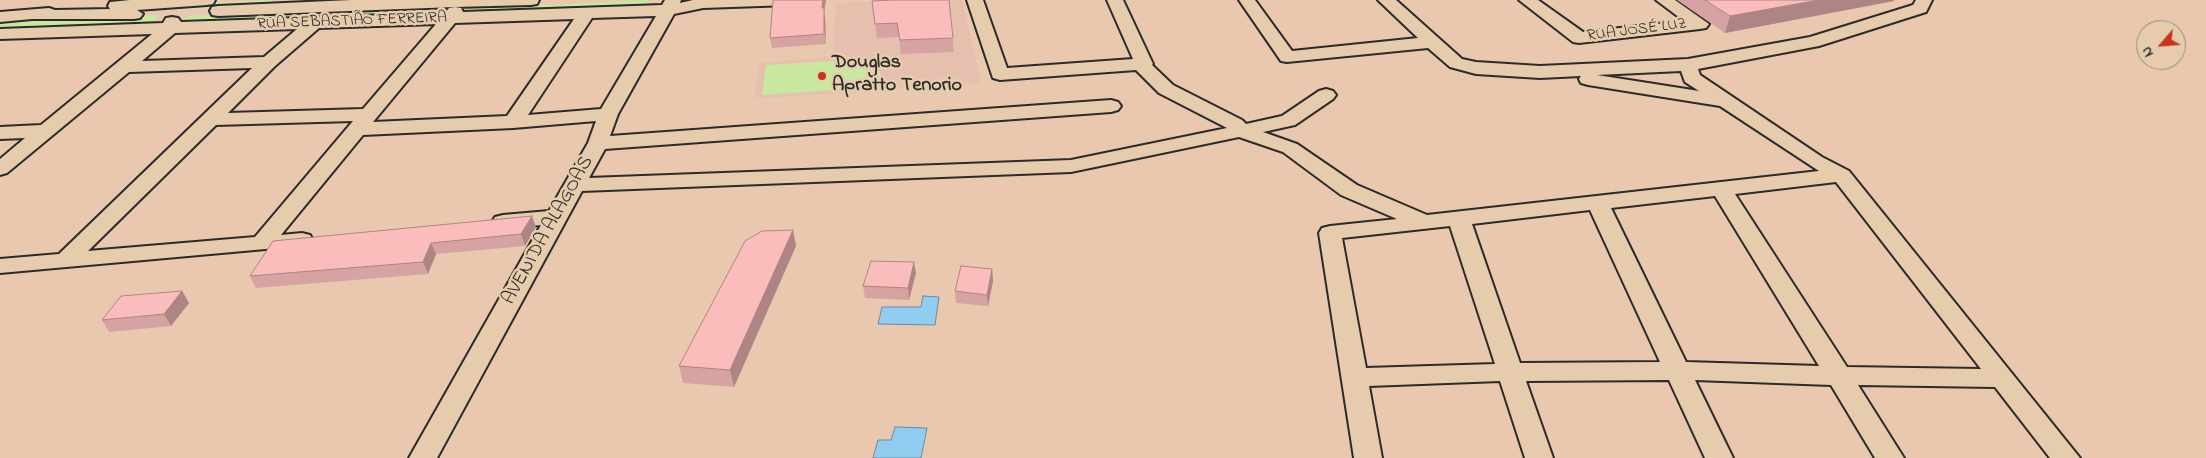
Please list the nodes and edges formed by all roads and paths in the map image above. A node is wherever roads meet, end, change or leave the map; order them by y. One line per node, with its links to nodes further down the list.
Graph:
1 (207, 0): 15 (street, RUA SEBASTIÃO FERREIRA)
2 (531, 0): 11 (street, RUA SEBASTIÃO FERREIRA)
3 (790, 0): 12 (street, RUA SEBASTIÃO FERREIRA)
4 (975, 0): 25 (street)
5 (1115, 0): 25 (street)
6 (1247, 0): 22 (street)
7 (1386, 0): 22 (street)
8 (1527, 0): 9 (street, RUA JOSÉ LUZ)
9 (1664, 0)
10 (1924, 0): 26 (street)
11 (462, 2): 13 (street, RUA SEBASTIÃO FERREIRA); 17 (street)
12 (682, 3): 14 (street, RUA SEBASTIÃO FERREIRA); 32 (street, AVENIDA ALAGOAS)
13 (279, 4): 18 (street, RUA SEBASTIÃO FERREIRA)
14 (586, 14): 17 (street, RUA SEBASTIÃO FERREIRA); 35 (street)
15 (35, 15): 16 (street, RUA SEBASTIÃO FERREIRA); 18 (street, RUA SEBASTIÃO FERREIRA)
16 (0, 17)
17 (449, 19): 19 (street, RUA SEBASTIÃO FERREIRA); 34 (street)
18 (172, 20): 19 (street, RUA SEBASTIÃO FERREIRA); 20 (street, RUA SEBASTIÃO FERREIRA); 27 (street)
19 (313, 24): 24 (street)
20 (26, 33): 21 (street, RUA SEBASTIÃO FERREIRA); 23 (street)
21 (0, 34)
22 (1430, 42): 28 (street)
23 (0, 52)
24 (269, 62): 27 (street); 33 (street)
25 (1143, 65): 37 (street)
26 (1688, 65): 28 (street); 30 (street)
27 (124, 67): 36 (street)
28 (1540, 72): 30 (street)
29 (1326, 95): 37 (street)
30 (1725, 100): 41 (street)
31 (1111, 106): 39 (street)
32 (608, 114): 35 (street); 39 (street, AVENIDA ALAGOAS)
33 (210, 120): 34 (street); 51 (street)
34 (362, 122): 35 (street); 50 (street)
35 (513, 122)
36 (48, 131): 38 (street); 40 (street)
37 (1241, 131): 42 (street); 47 (street)
38 (0, 134)
39 (598, 143): 42 (street, AVENIDA ALAGOAS)
40 (0, 169)
41 (1842, 174): 43 (street); 57 (street)
42 (574, 185): 45 (street, AVENIDA ALAGOAS)
43 (1721, 188): 44 (street); 55 (street)
44 (1598, 202): 46 (street); 53 (street)
45 (557, 218): 48 (street); 58 (street, AVENIDA ALAGOAS)
46 (1459, 218): 47 (street); 54 (street)
47 (1425, 222): 56 (street)
48 (478, 224)
49 (321, 238): 50 (street)
50 (262, 243): 51 (street)
51 (66, 260): 52 (street)
52 (0, 266)
53 (1676, 371): 54 (street); 55 (street); 61 (street)
54 (1509, 372): 56 (street); 60 (street)
55 (1839, 376): 57 (street); 62 (street)
56 (1354, 377): 59 (street)
57 (2003, 378): 63 (street)
58 (423, 458)
59 (1368, 458)
60 (1539, 458)
61 (1719, 458)
62 (1890, 458)
63 (2066, 458)

